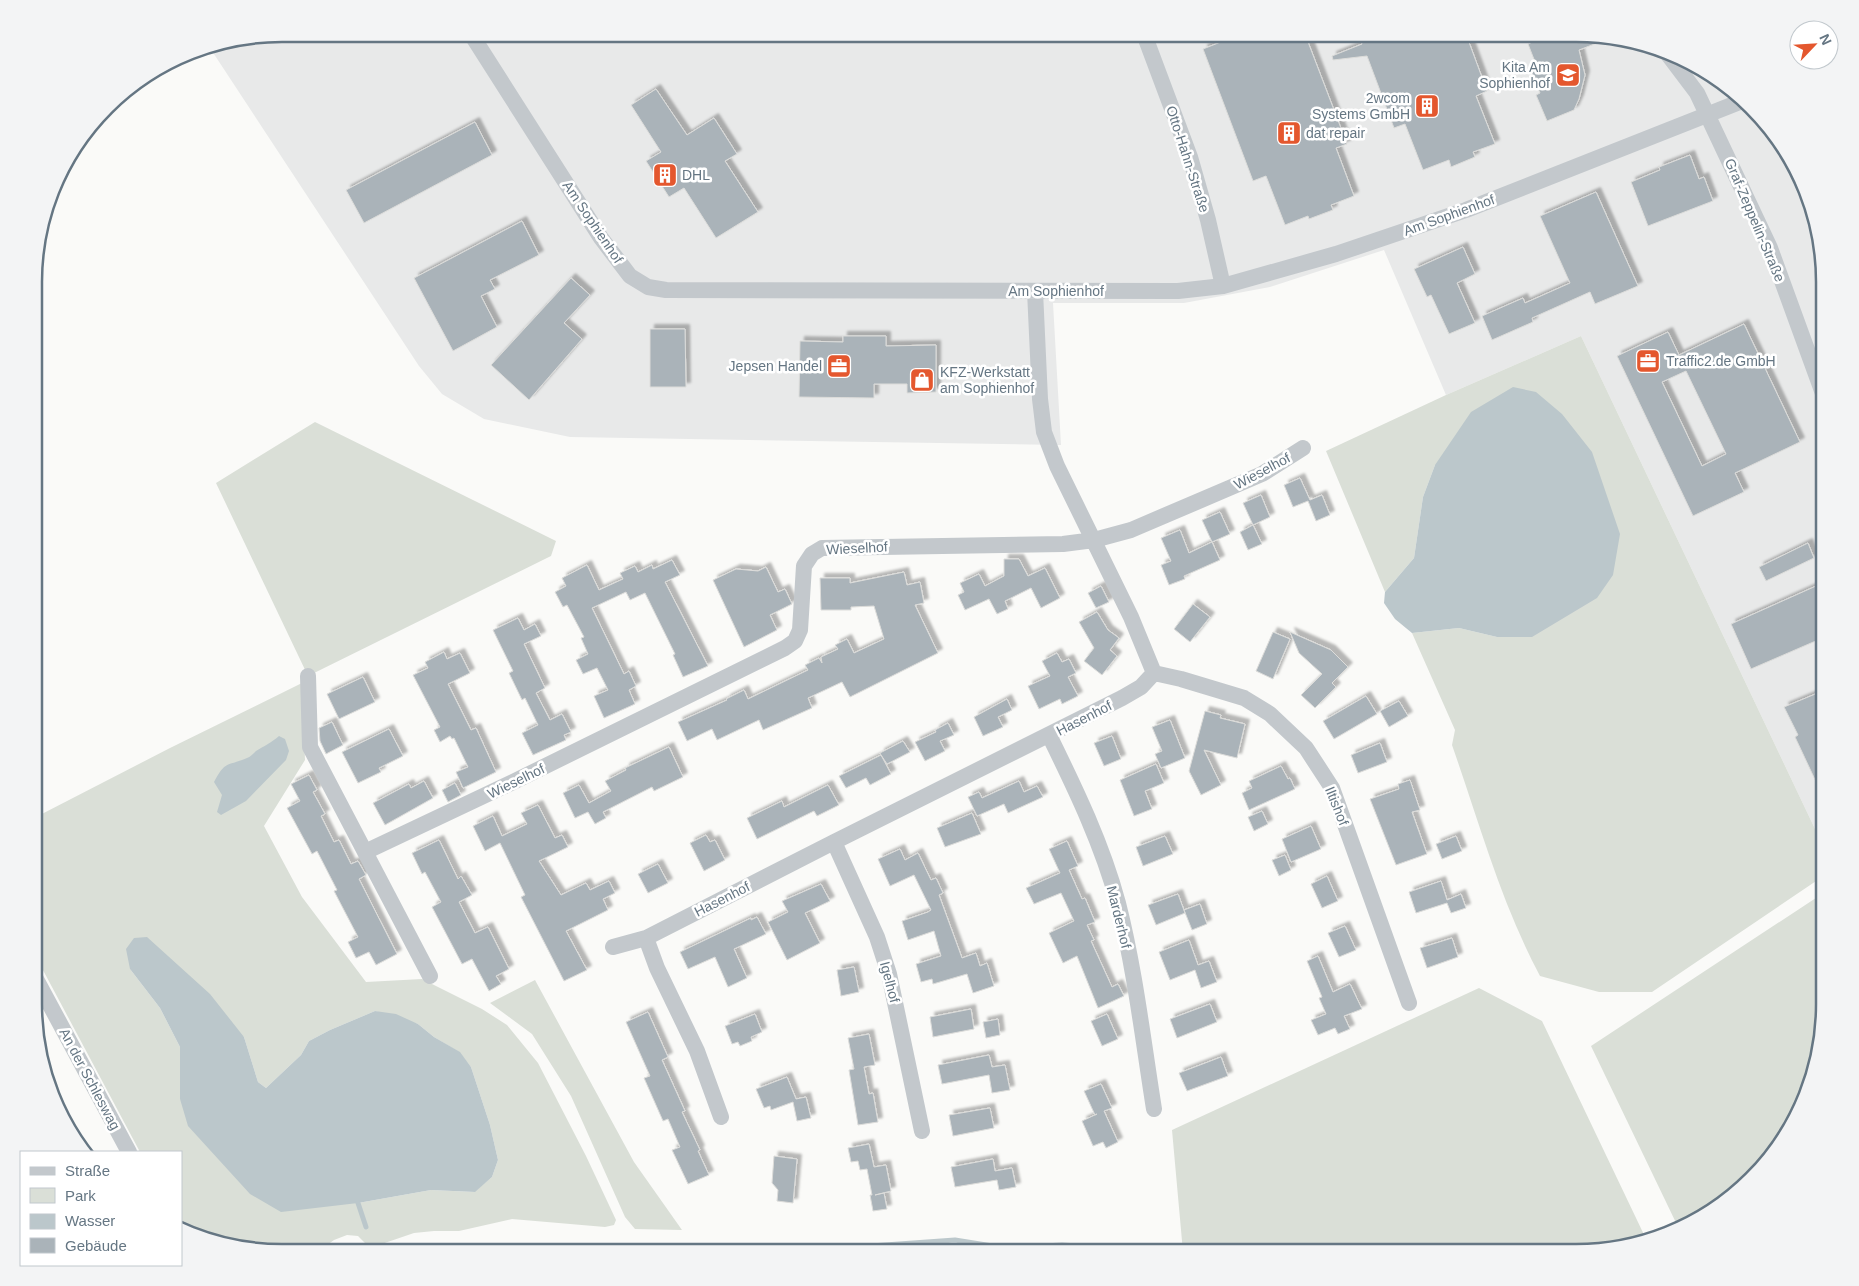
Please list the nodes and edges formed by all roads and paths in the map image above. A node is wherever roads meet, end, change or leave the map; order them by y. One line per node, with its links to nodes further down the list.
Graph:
1 (476, 42): 7 (street, Am Sophienhof)
2 (1147, 42): 6 (street, Otto-Hahn-Straße)
3 (1675, 64): 5 (street, Graf-Zeppelin-Straße)
4 (1736, 103): 5 (street, Am Sophienhof)
5 (1709, 115): 6 (street, Am Sophienhof); 8 (street, Graf-Zeppelin-Straße)
6 (1223, 286): 7 (street, Am Sophienhof)
7 (1036, 291): 10 (street)
8 (1816, 374)
9 (1303, 448): 10 (street, Wieselhof)
10 (1094, 540): 11 (street); 15 (street, Wieselhof)
11 (1154, 673): 13 (street, Hasenhof); 20 (street, Iltishof)
12 (308, 676): 15 (street)
13 (1049, 735): 14 (street, Hasenhof); 21 (street, Marderhof)
14 (834, 842): 16 (street, Hasenhof); 23 (street, Igelhof)
15 (365, 852): 18 (street)
16 (646, 938): 17 (street, Hasenhof); 22 (street)
17 (613, 947)
18 (430, 976)
19 (42, 990): 24 (street, An der Schleswag)
20 (1409, 1002)
21 (1154, 1109)
22 (721, 1118)
23 (922, 1131)
24 (128, 1151)

